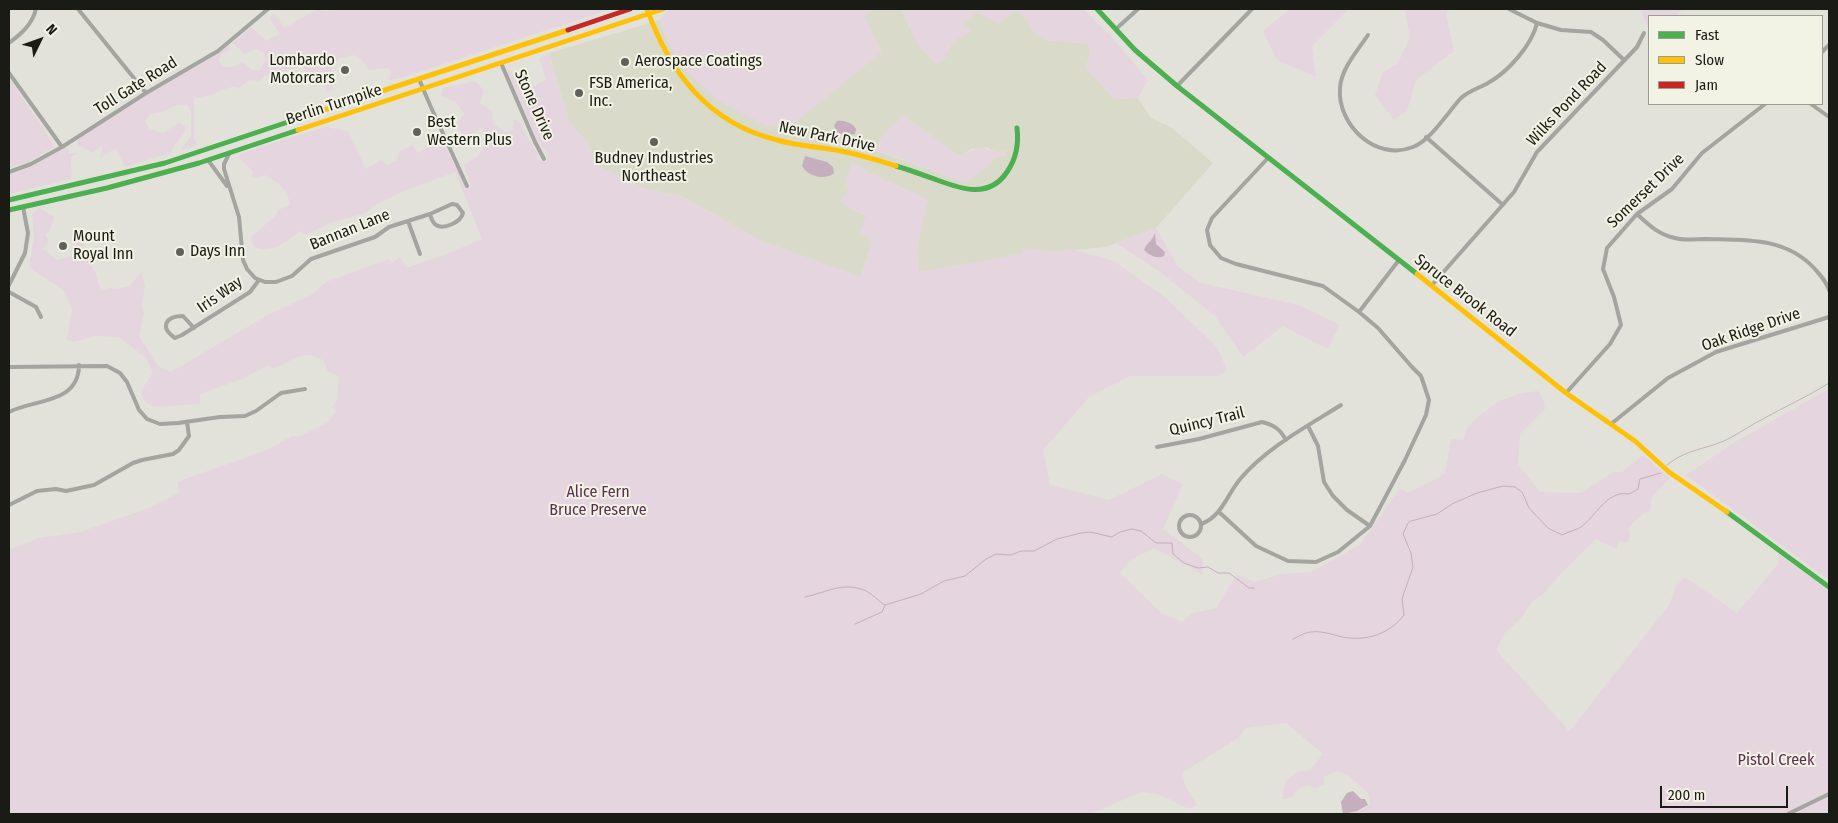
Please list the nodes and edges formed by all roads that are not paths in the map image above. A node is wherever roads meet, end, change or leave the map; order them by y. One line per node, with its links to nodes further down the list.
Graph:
1 (36, 9): 15 (street)
2 (78, 9): 22 (street)
3 (268, 9): 22 (street, Toll Gate Road)
4 (630, 9): 19 (main road, Berlin Turnpike)
5 (663, 9): 10 (main road, Berlin Turnpike)
6 (1098, 9): 12 (main road, Spruce Brook Road)
7 (1138, 9): 12 (street)
8 (1252, 9): 20 (street)
9 (1509, 9): 11 (street)
10 (648, 11): 17 (main road, Berlin Turnpike); 26 (main road, New Park Drive)
11 (1537, 23): 16 (street); 27 (street)
12 (1116, 29): 20 (main road, Spruce Brook Road)
13 (1644, 33): 16 (street, Wilks Pond Road)
14 (1368, 35): 27 (street)
15 (9, 43)
16 (1624, 60): 37 (street, Wilks Pond Road)
17 (501, 63): 21 (main road, Berlin Turnpike); 30 (street, Stone Drive)
18 (9, 73): 28 (street)
19 (419, 79): 21 (street); 36 (main road, Berlin Turnpike)
20 (1177, 86): 31 (main road, Spruce Brook Road)
21 (423, 89): 29 (main road, Berlin Turnpike); 34 (street)
22 (146, 93): 28 (street, Toll Gate Road)
23 (1763, 105): 41 (street, Somerset Drive)
24 (1812, 105): 25 (street)
25 (1829, 117)
26 (1017, 128)
27 (1426, 137): 37 (street)
28 (62, 147): 33 (street, Toll Gate Road)
29 (230, 152): 32 (main road, Berlin Turnpike); 35 (street)
30 (544, 158)
31 (1268, 158): 44 (main road, Spruce Brook Road); 50 (street)
32 (208, 160): 35 (street); 38 (main road, Berlin Turnpike)
33 (9, 172)
34 (467, 186)
35 (229, 188): 45 (street)
36 (9, 200)
37 (1503, 206): 46 (street, Wilks Pond Road)
38 (23, 207): 39 (main road, Berlin Turnpike); 47 (street)
39 (9, 210)
40 (430, 214): 40 (street, Bannan Lane); 42 (street, Bannan Lane)
41 (1637, 214): 48 (street); 57 (street, Somerset Drive)
42 (408, 221): 43 (street, Bannan Lane); 45 (street, Bannan Lane)
43 (420, 254)
44 (1399, 260): 46 (main road, Spruce Brook Road); 50 (street)
45 (259, 280): 53 (street, Iris Way)
46 (1432, 285): 57 (main road, Spruce Brook Road)
47 (9, 286)
48 (1829, 290)
49 (9, 292): 51 (street)
50 (1359, 312): 68 (street)
51 (42, 317)
52 (1829, 317): 61 (street, Oak Ridge Drive)
53 (194, 328): 53 (street, Iris Way)
54 (78, 365): 55 (street); 59 (street); 60 (street)
55 (9, 368)
56 (305, 389): 60 (street)
57 (1566, 393): 61 (main road, Spruce Brook Road)
58 (1341, 405): 62 (street)
59 (9, 412)
60 (187, 422): 65 (street)
61 (1611, 424): 69 (main road, Spruce Brook Road)
62 (1308, 426): 63 (street); 68 (street)
63 (1286, 440): 64 (street, Quincy Trail); 66 (street)
64 (1157, 447)
65 (9, 506)
66 (1219, 512): 67 (street); 68 (street)
67 (1201, 524): 67 (street)
68 (1370, 526)
69 (1829, 587)
70 (1829, 794): 71 (street)
71 (1788, 814)

